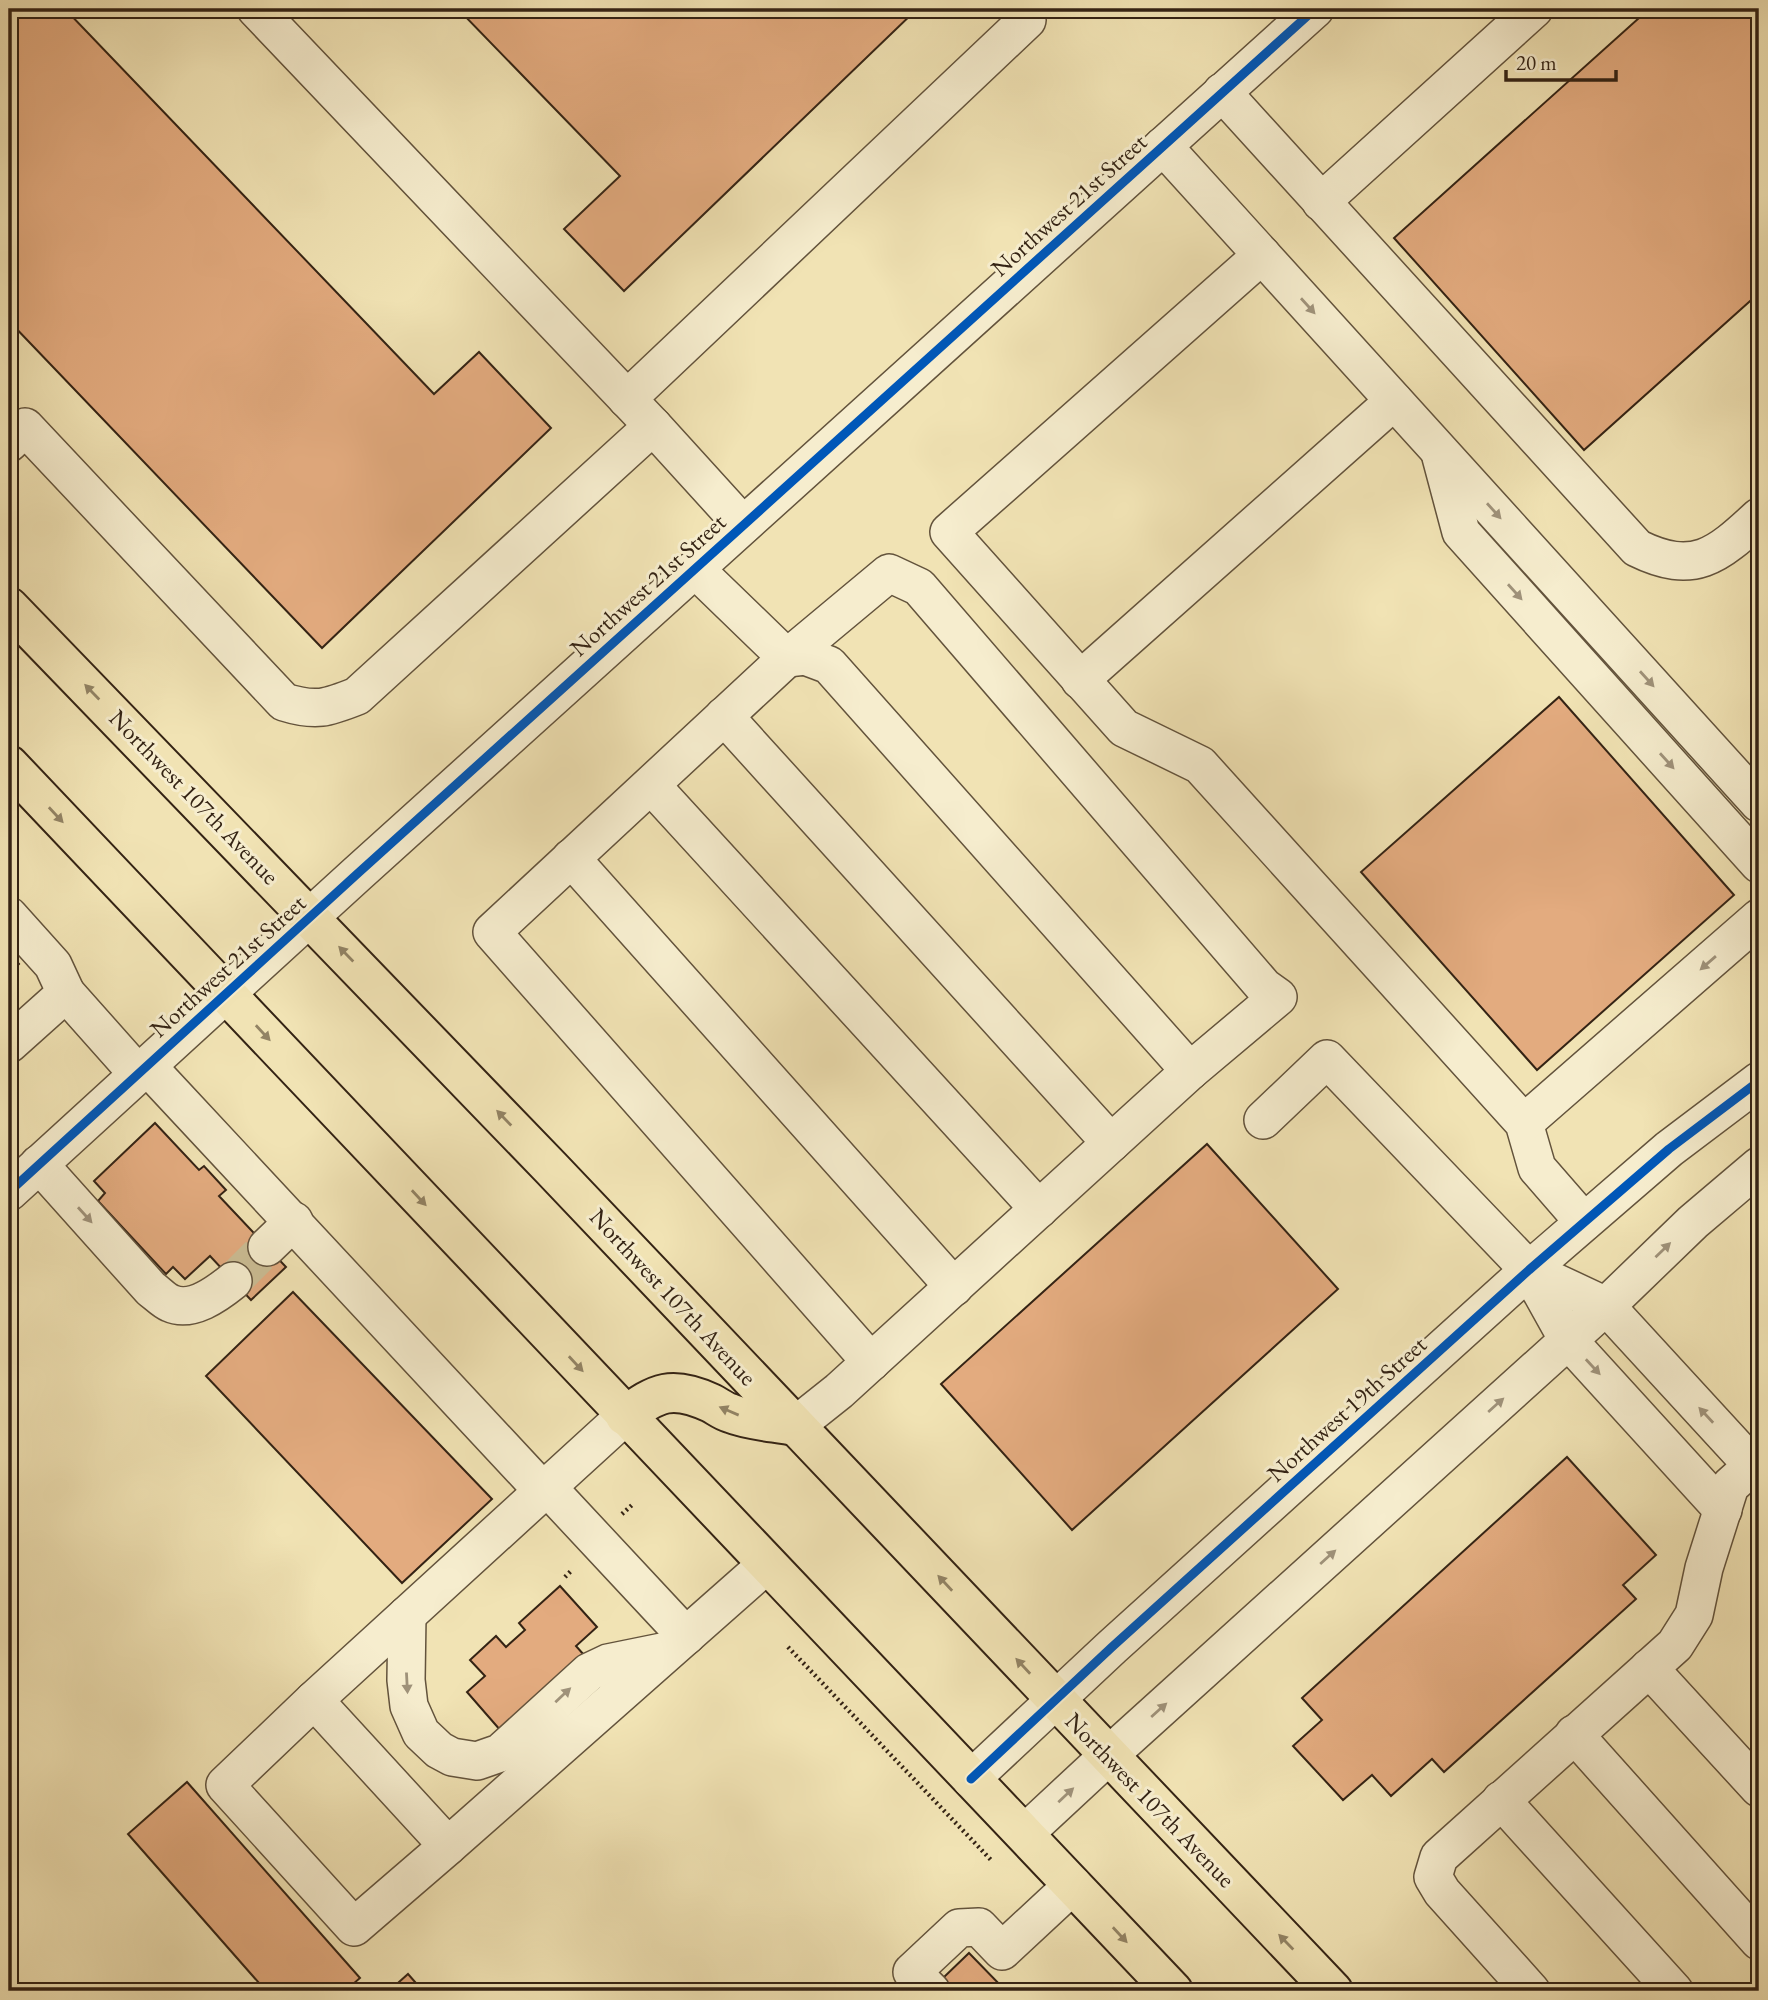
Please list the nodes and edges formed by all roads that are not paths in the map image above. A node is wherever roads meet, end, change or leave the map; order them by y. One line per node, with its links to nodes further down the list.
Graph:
1 (256, 9): 9 (street)
2 (1016, 9): 9 (street)
3 (1315, 9): 5 (street, Northwest 21st Street)
4 (1534, 9): 7 (street)
5 (1222, 92): 6 (street, Northwest 21st Street); 7 (street)
6 (1163, 146): 8 (street); 15 (street, Northwest 21st Street)
7 (1321, 202): 14 (street)
8 (1262, 255): 10 (street, one-way to 10); 19 (street)
9 (626, 399): 11 (street)
10 (1394, 401): 13 (street); 19 (street)
11 (653, 426): 12 (street); 15 (street)
12 (14, 427)
13 (1439, 450): 23 (street, one-way to 23); 25 (street, one-way to 25)
14 (1759, 517)
15 (743, 525): 16 (street, Northwest 21st Street)
16 (695, 569): 18 (street); 27 (street, Northwest 21st Street)
17 (9, 607): 27 (main road, Northwest 107th Avenue, one-way to 17)
18 (787, 658): 20 (street); 33 (street); 33 (street)
19 (1080, 680): 36 (street)
20 (724, 716): 22 (street); 37 (street)
21 (9, 765): 30 (main road, one-way to 30)
22 (651, 785): 24 (street); 41 (street)
23 (1759, 803)
24 (571, 858): 47 (street); 50 (street)
25 (1759, 864)
26 (9, 916): 29 (street)
27 (310, 917): 30 (street, Northwest 21st Street); 52 (main road, Northwest 107th Avenue, one-way to 27)
28 (1759, 918): 36 (street, one-way to 36)
29 (65, 993): 31 (street); 32 (street)
30 (226, 995): 32 (street, Northwest 21st Street); 51 (main road, one-way to 51)
31 (9, 1044)
32 (143, 1070): 38 (street, Northwest 21st Street); 42 (street)
33 (1190, 1072): 37 (street)
34 (1759, 1080): 43 (street, Northwest 19th Street)
35 (1263, 1120): 45 (street)
36 (1524, 1124): 43 (street)
37 (1111, 1143): 41 (street)
38 (39, 1164): 40 (street, Northwest 21st Street); 46 (street, one-way to 46)
39 (1759, 1166): 48 (street, one-way to 39)
40 (9, 1192)
41 (1039, 1209): 47 (street)
42 (294, 1221): 44 (street); 54 (street)
43 (1584, 1222): 45 (street, Northwest 19th Street)
44 (267, 1247)
45 (1529, 1270): 48 (street); 49 (street); 61 (street, Northwest 19th Street)
46 (233, 1281)
47 (954, 1287): 50 (street)
48 (1606, 1306): 49 (street); 53 (street, one-way to 48)
49 (1568, 1340): 55 (street, one-way to 55); 63 (street, one-way to 49)
50 (871, 1362): 52 (street)
51 (625, 1416): 52 (main road, one-way to 51); 54 (street); 56 (main road)
52 (795, 1426): 61 (main road, Northwest 107th Avenue, one-way to 52)
53 (1756, 1463): 55 (street)
54 (545, 1489): 57 (street); 58 (street)
55 (1723, 1510): 59 (street)
56 (766, 1565): 58 (street); 64 (main road)
57 (407, 1615): 58 (street, one-way to 58); 60 (street)
58 (678, 1643): 68 (street)
59 (1649, 1668): 62 (street); 65 (street)
60 (314, 1700): 68 (street); 68 (street)
61 (1055, 1700): 63 (main road, Northwest 107th Avenue); 64 (street, Northwest 19th Street)
62 (1574, 1734): 66 (street); 70 (street)
63 (1108, 1756): 67 (street, one-way to 63); 73 (main road, Northwest 107th Avenue, one-way to 63)
64 (971, 1779): 67 (main road)
65 (1759, 1788)
66 (1501, 1800): 74 (street); 75 (street)
67 (1024, 1834): 69 (main road)
68 (448, 1846)
69 (1073, 1885): 71 (street); 72 (main road, one-way to 72)
70 (1759, 1941)
71 (931, 1991)
72 (1173, 1991)
73 (1333, 1991)
74 (1531, 1991)
75 (1674, 1991)

